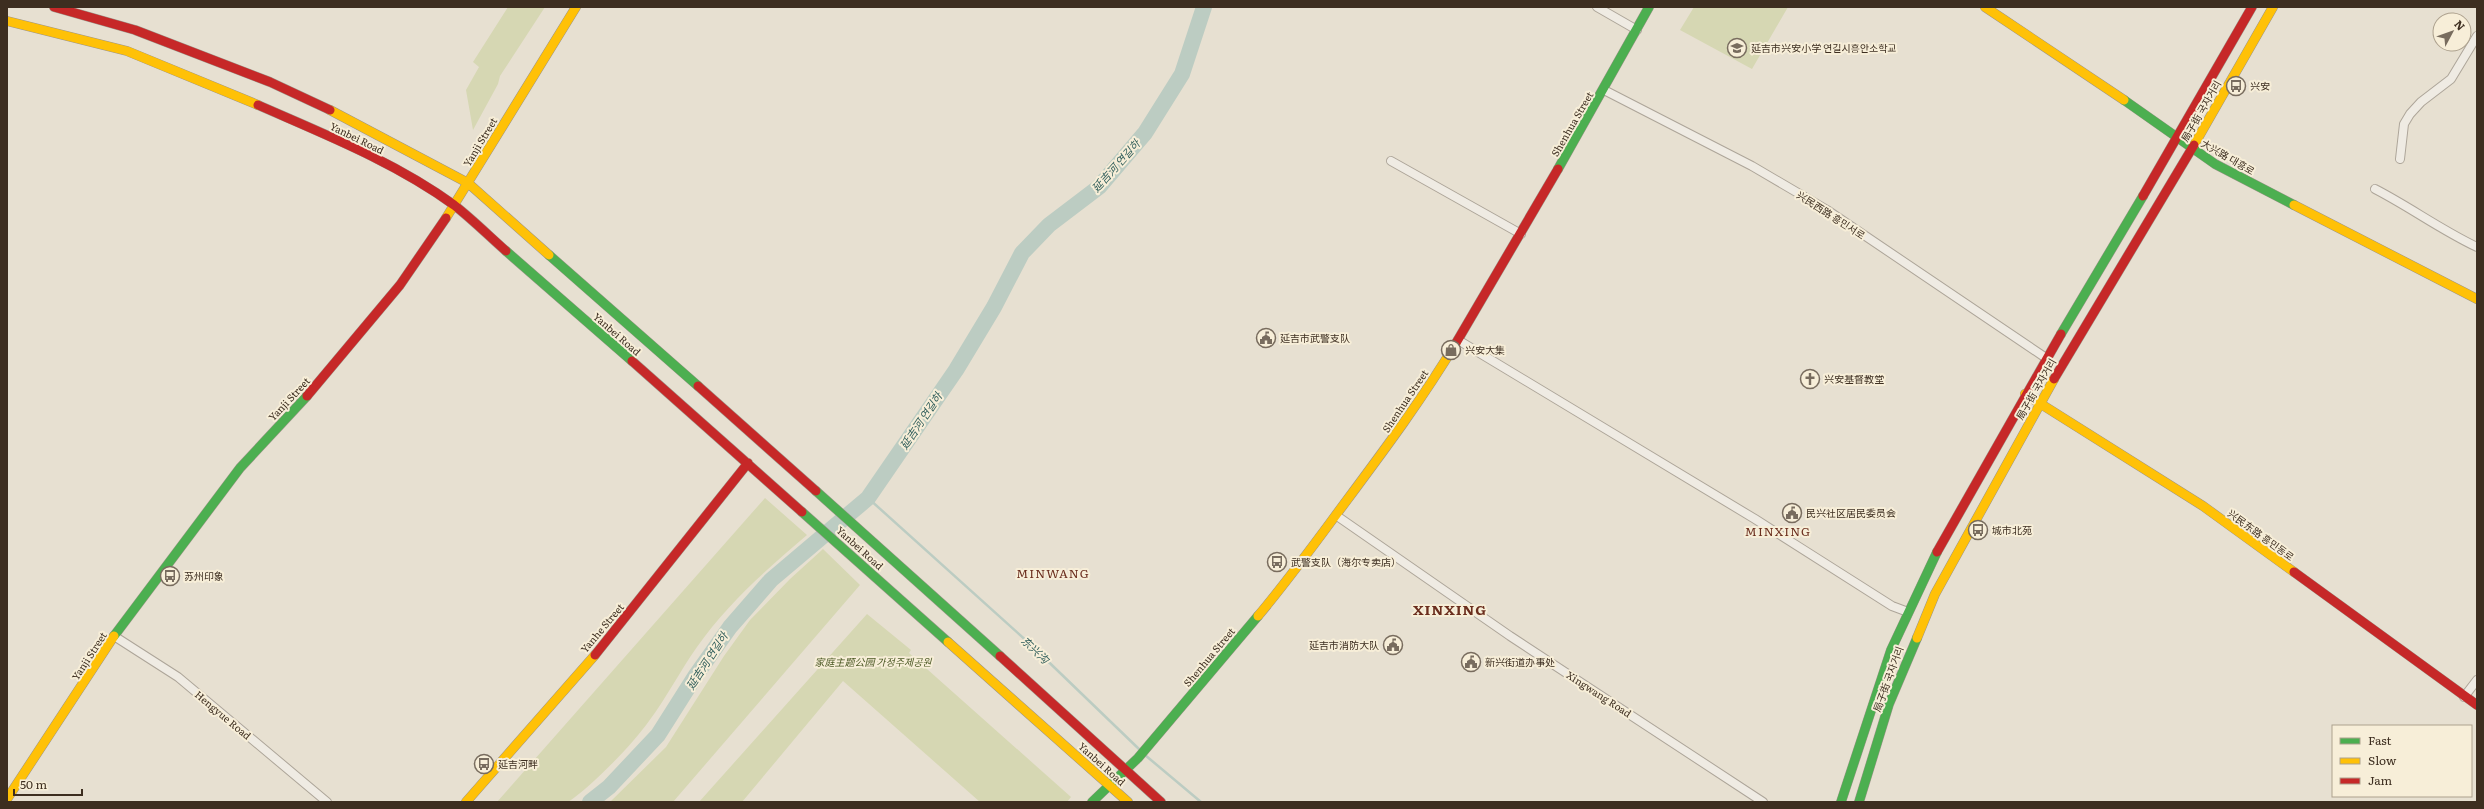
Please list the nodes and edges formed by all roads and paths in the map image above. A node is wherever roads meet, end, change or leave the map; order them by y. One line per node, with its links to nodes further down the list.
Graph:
1 (54, 7): 16 (main road, Yanbei Road)
2 (576, 7): 16 (main road, Yanji Street)
3 (1597, 7): 9 (street)
4 (1649, 7): 9 (main road, Shenhua Street)
5 (1985, 7): 12 (main road, 大兴路 대흥로)
6 (2252, 7): 12 (main road, 局子街 국자거리)
7 (2274, 7): 13 (main road, 局子街 국자거리)
8 (7, 21): 18 (main road, Yanbei Road)
9 (1637, 30): 11 (main road, Shenhua Street)
10 (2477, 36): 14 (street)
11 (1604, 90): 19 (main road, Shenhua Street); 23 (street, 兴民西路 흥민서로)
12 (2177, 139): 13 (main road, 大兴路 대흥로); 23 (main road, 局子街 국자거리)
13 (2192, 148): 21 (main road, 大兴路 대흥로); 25 (main road, 局子街 국자거리)
14 (2400, 159)
15 (1391, 161): 19 (street)
16 (468, 183): 18 (main road, Yanji Street); 33 (main road, Yanbei Road)
17 (2375, 189): 20 (street)
18 (454, 205): 26 (main road, Yanbei Road); 29 (main road, Yanji Street)
19 (1521, 234): 22 (main road, Shenhua Street)
20 (2477, 247)
21 (2477, 299)
22 (1458, 340): 27 (main road, Shenhua Street); 28 (street)
23 (2046, 358): 24 (main road, 局子街 국자거리)
24 (2026, 394): 25 (main road, 兴民东路 흥민동로); 28 (main road, 局子街 국자거리)
25 (2039, 403): 31 (main road, 兴民东路 흥민동로); 44 (main road, 局子街 국자거리)
26 (748, 463): 34 (main road, Yanbei Road); 37 (main road, Yanhe Street)
27 (1337, 516): 33 (main road, Shenhua Street); 42 (street, Xingwang Road)
28 (1908, 612): 43 (main road, 局子街 국자거리)
29 (114, 636): 35 (main road, Yanji Street); 36 (street, Hengyue Road)
30 (2477, 680): 31 (street)
31 (2464, 697): 32 (main road, 兴民东路 흥민동로)
32 (2477, 705)
33 (1126, 770): 34 (main road, Shenhua Street); 41 (main road, Yanbei Road)
34 (1111, 787): 38 (main road, Shenhua Street); 39 (main road, Shenhua Street); 40 (main road, Yanbei Road)
35 (7, 799)
36 (327, 802)
37 (466, 802)
38 (1092, 802)
39 (1102, 802)
40 (1128, 802)
41 (1161, 802)
42 (1763, 802)
43 (1841, 802)
44 (1859, 802)

